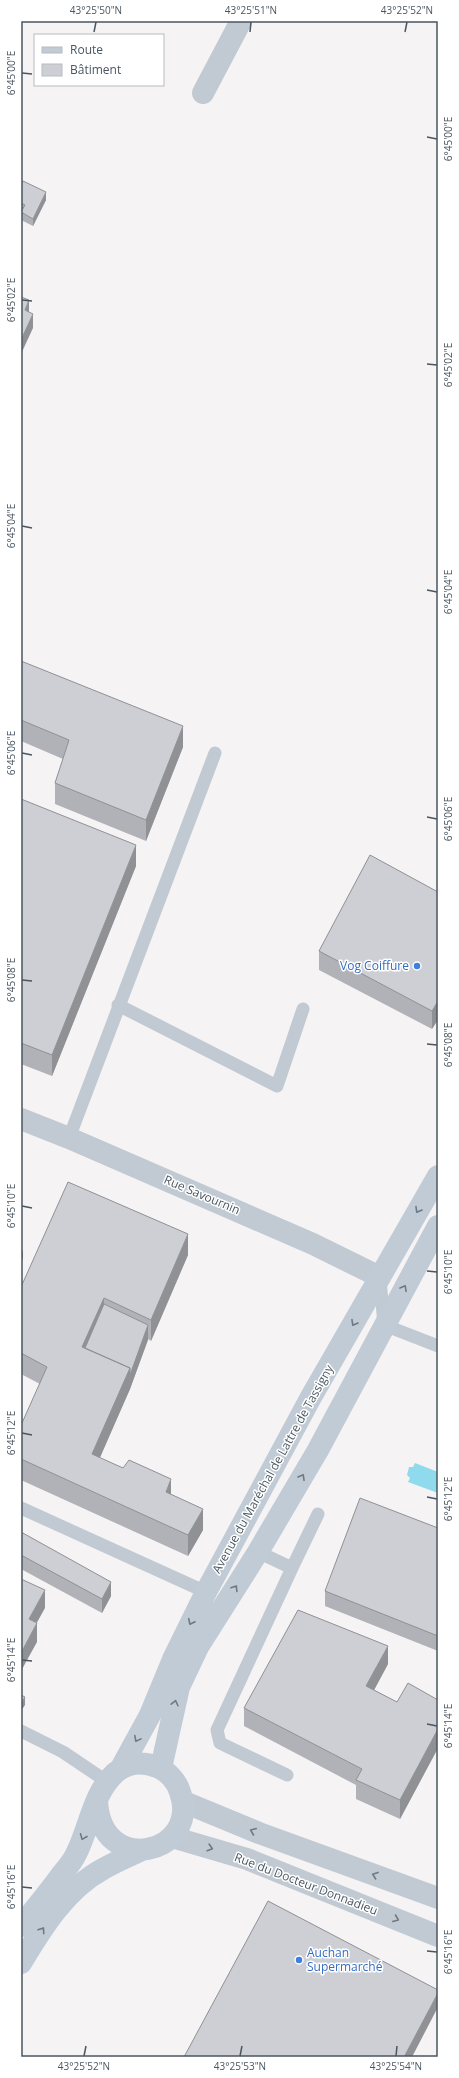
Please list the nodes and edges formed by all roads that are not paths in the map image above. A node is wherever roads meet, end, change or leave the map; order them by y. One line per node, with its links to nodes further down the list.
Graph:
1 (241, 21): 2 (street)
2 (203, 93)
3 (215, 753): 4 (lane)
4 (118, 1005): 5 (lane); 7 (lane)
5 (303, 1009)
6 (21, 1119): 7 (street, Rue Savournin)
7 (69, 1138): 10 (street, Rue Savournin)
8 (438, 1176): 10 (main road, Avenue du Maréchal de Lattre de Tassigny, one-way to 10)
9 (438, 1226): 11 (main road, one-way to 9)
10 (380, 1277): 11 (lane); 17 (main road, Avenue du Maréchal de Lattre de Tassigny, one-way to 17)
11 (384, 1326): 12 (lane); 15 (main road, one-way to 11)
12 (438, 1346)
13 (21, 1508): 17 (lane)
14 (318, 1514): 16 (lane)
15 (258, 1552): 16 (lane); 19 (main road, one-way to 15)
16 (292, 1568): 20 (lane)
17 (206, 1592): 21 (main road, Avenue du Maréchal de Lattre de Tassigny, one-way to 21)
18 (21, 1730): 21 (lane)
19 (161, 1768): 21 (main road); 22 (main road)
20 (287, 1775)
21 (108, 1783): 24 (main road); 26 (main road, Avenue du Maréchal de Lattre de Tassigny, one-way to 26)
22 (184, 1802): 23 (main road); 25 (street, one-way to 22)
23 (172, 1837): 24 (main road); 27 (street, Rue du Docteur Donnadieu, one-way to 27)
24 (142, 1850): 28 (main road, one-way to 24)
25 (438, 1898)
26 (21, 1926)
27 (438, 1936)
28 (21, 1963)

